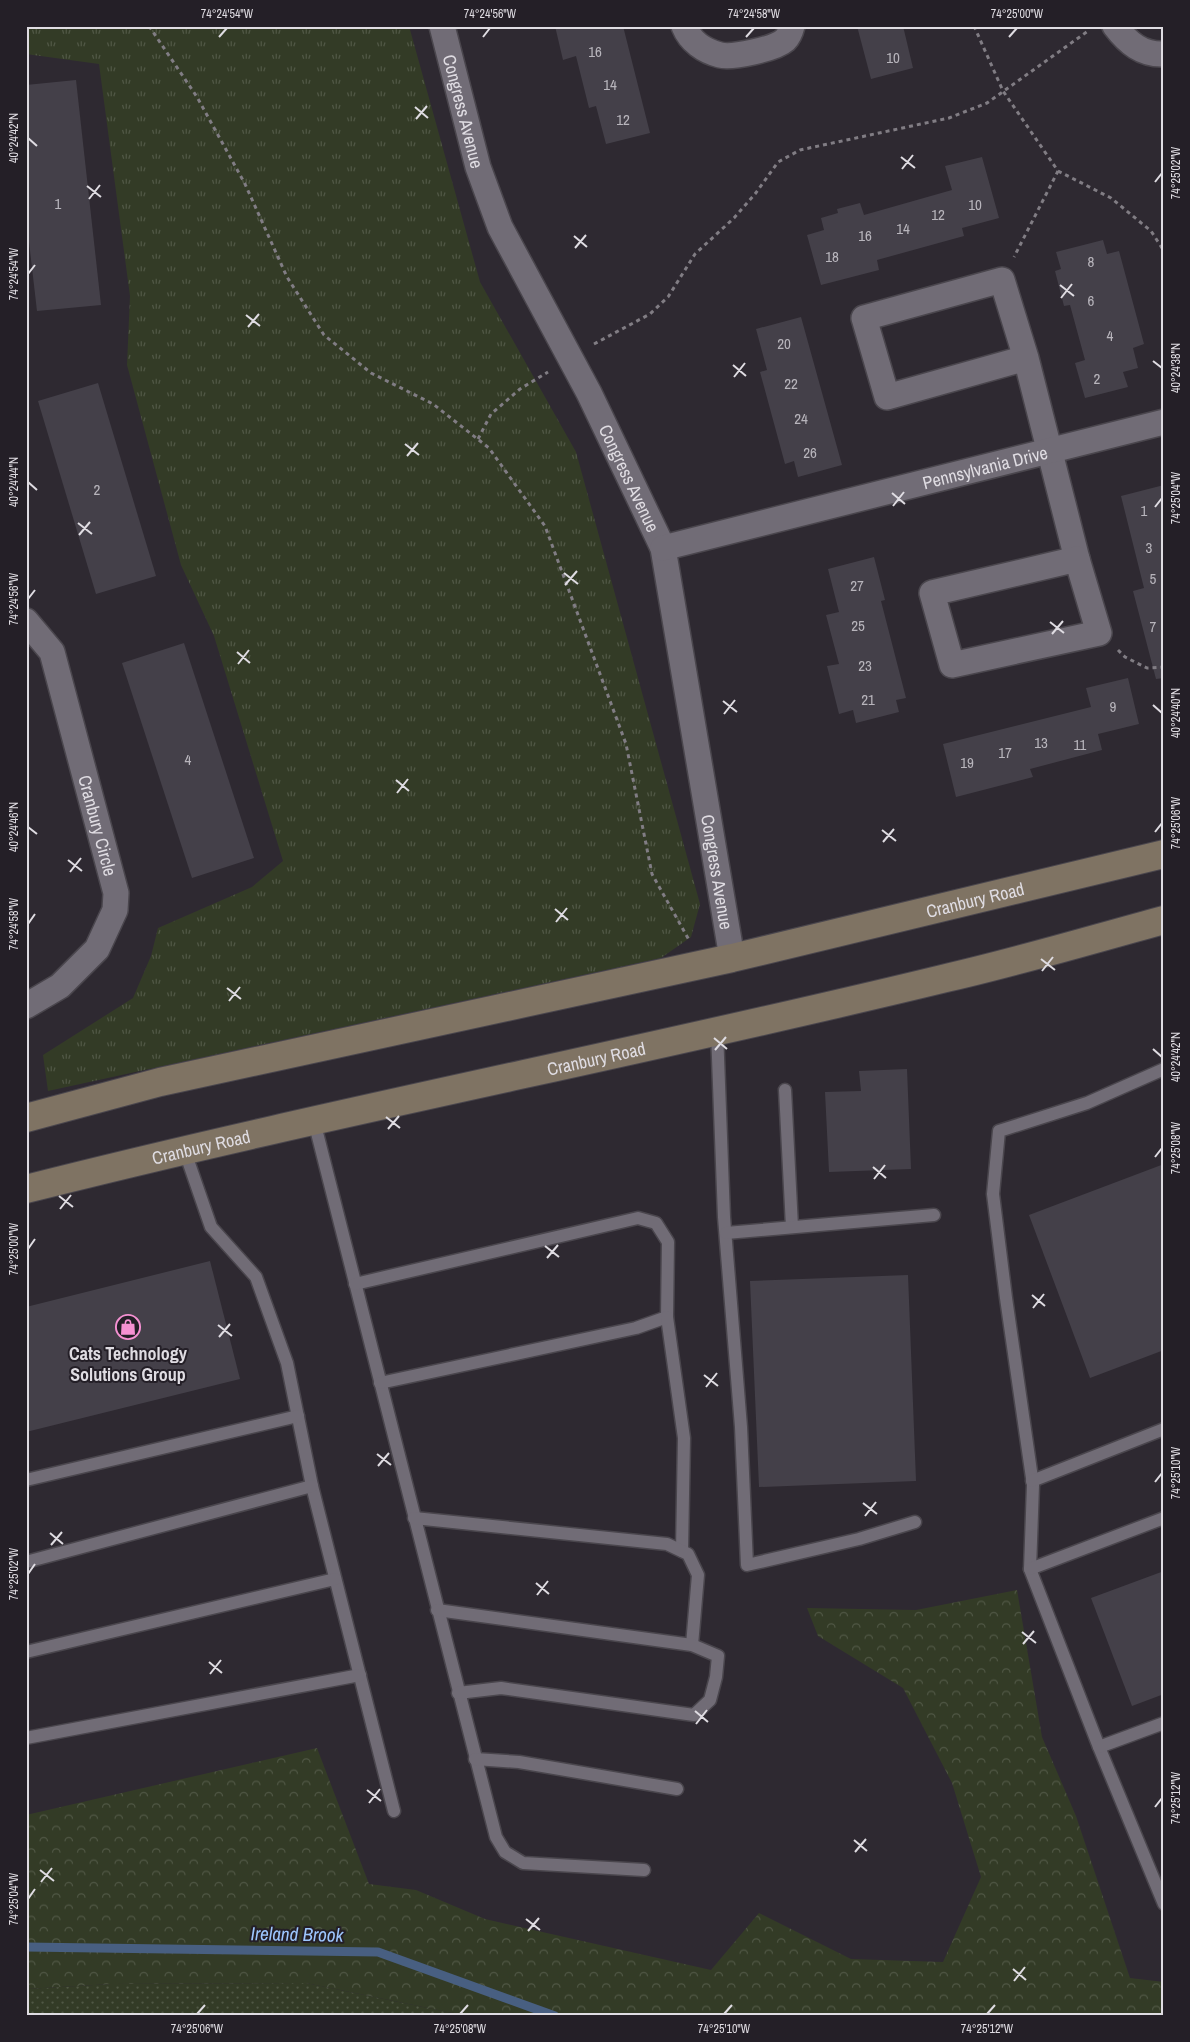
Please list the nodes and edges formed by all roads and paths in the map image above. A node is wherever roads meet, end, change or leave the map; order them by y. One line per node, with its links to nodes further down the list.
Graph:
1 (149, 26): 16 (path)
2 (442, 26): 14 (street, Congress Avenue)
3 (684, 26): 4 (street)
4 (792, 26)
5 (974, 26): 9 (path)
6 (1094, 26): 9 (path)
7 (1115, 26): 8 (street)
8 (1164, 54)
9 (1003, 91): 10 (path); 14 (path)
10 (1058, 171): 11 (path); 12 (path)
11 (1164, 251)
12 (1002, 280): 13 (street); 13 (street)
13 (1026, 358): 17 (street)
14 (570, 359): 16 (path); 18 (street, Congress Avenue)
15 (1164, 422): 17 (street, Pennsylvania Drive)
16 (478, 439): 25 (path)
17 (1051, 452): 18 (street, Pennsylvania Drive); 19 (street)
18 (663, 548): 25 (street, Congress Avenue)
19 (1078, 559): 21 (street); 21 (street)
20 (26, 621): 26 (street, Cranbury Circle)
21 (1099, 633): 22 (path)
22 (1164, 667)
23 (1164, 854): 25 (main road, Cranbury Road)
24 (1164, 920): 27 (main road, Cranbury Road)
25 (731, 950): 30 (main road, Cranbury Road)
26 (26, 1006)
27 (717, 1031): 31 (main road, Cranbury Road); 36 (lane)
28 (1164, 1069): 43 (lane)
29 (786, 1090): 35 (lane)
30 (26, 1118)
31 (314, 1121): 32 (main road, Cranbury Road); 37 (lane)
32 (184, 1149): 33 (main road, Cranbury Road); 40 (lane)
33 (26, 1189)
34 (934, 1215): 35 (lane)
35 (792, 1227): 36 (lane)
36 (726, 1233): 47 (lane)
37 (355, 1284): 38 (lane); 39 (lane)
38 (667, 1317): 39 (lane); 48 (lane)
39 (380, 1383): 45 (lane)
40 (298, 1416): 42 (lane); 44 (lane)
41 (1164, 1429): 43 (lane)
42 (26, 1480)
43 (1032, 1481): 50 (lane)
44 (312, 1486): 49 (lane); 51 (lane)
45 (414, 1518): 48 (lane); 52 (lane)
46 (1164, 1518): 50 (lane)
47 (915, 1522)
48 (682, 1551): 53 (lane)
49 (26, 1562)
50 (1030, 1568): 59 (lane)
51 (336, 1579): 54 (lane); 55 (lane)
52 (437, 1610): 53 (lane); 56 (lane)
53 (692, 1645): 56 (lane)
54 (26, 1652)
55 (360, 1675): 58 (lane); 62 (lane)
56 (458, 1693): 60 (lane)
57 (1164, 1723): 59 (lane)
58 (26, 1738)
59 (1099, 1747): 64 (lane)
60 (475, 1759): 61 (lane); 63 (lane)
61 (677, 1789)
62 (394, 1811)
63 (644, 1870)
64 (1164, 1904)

